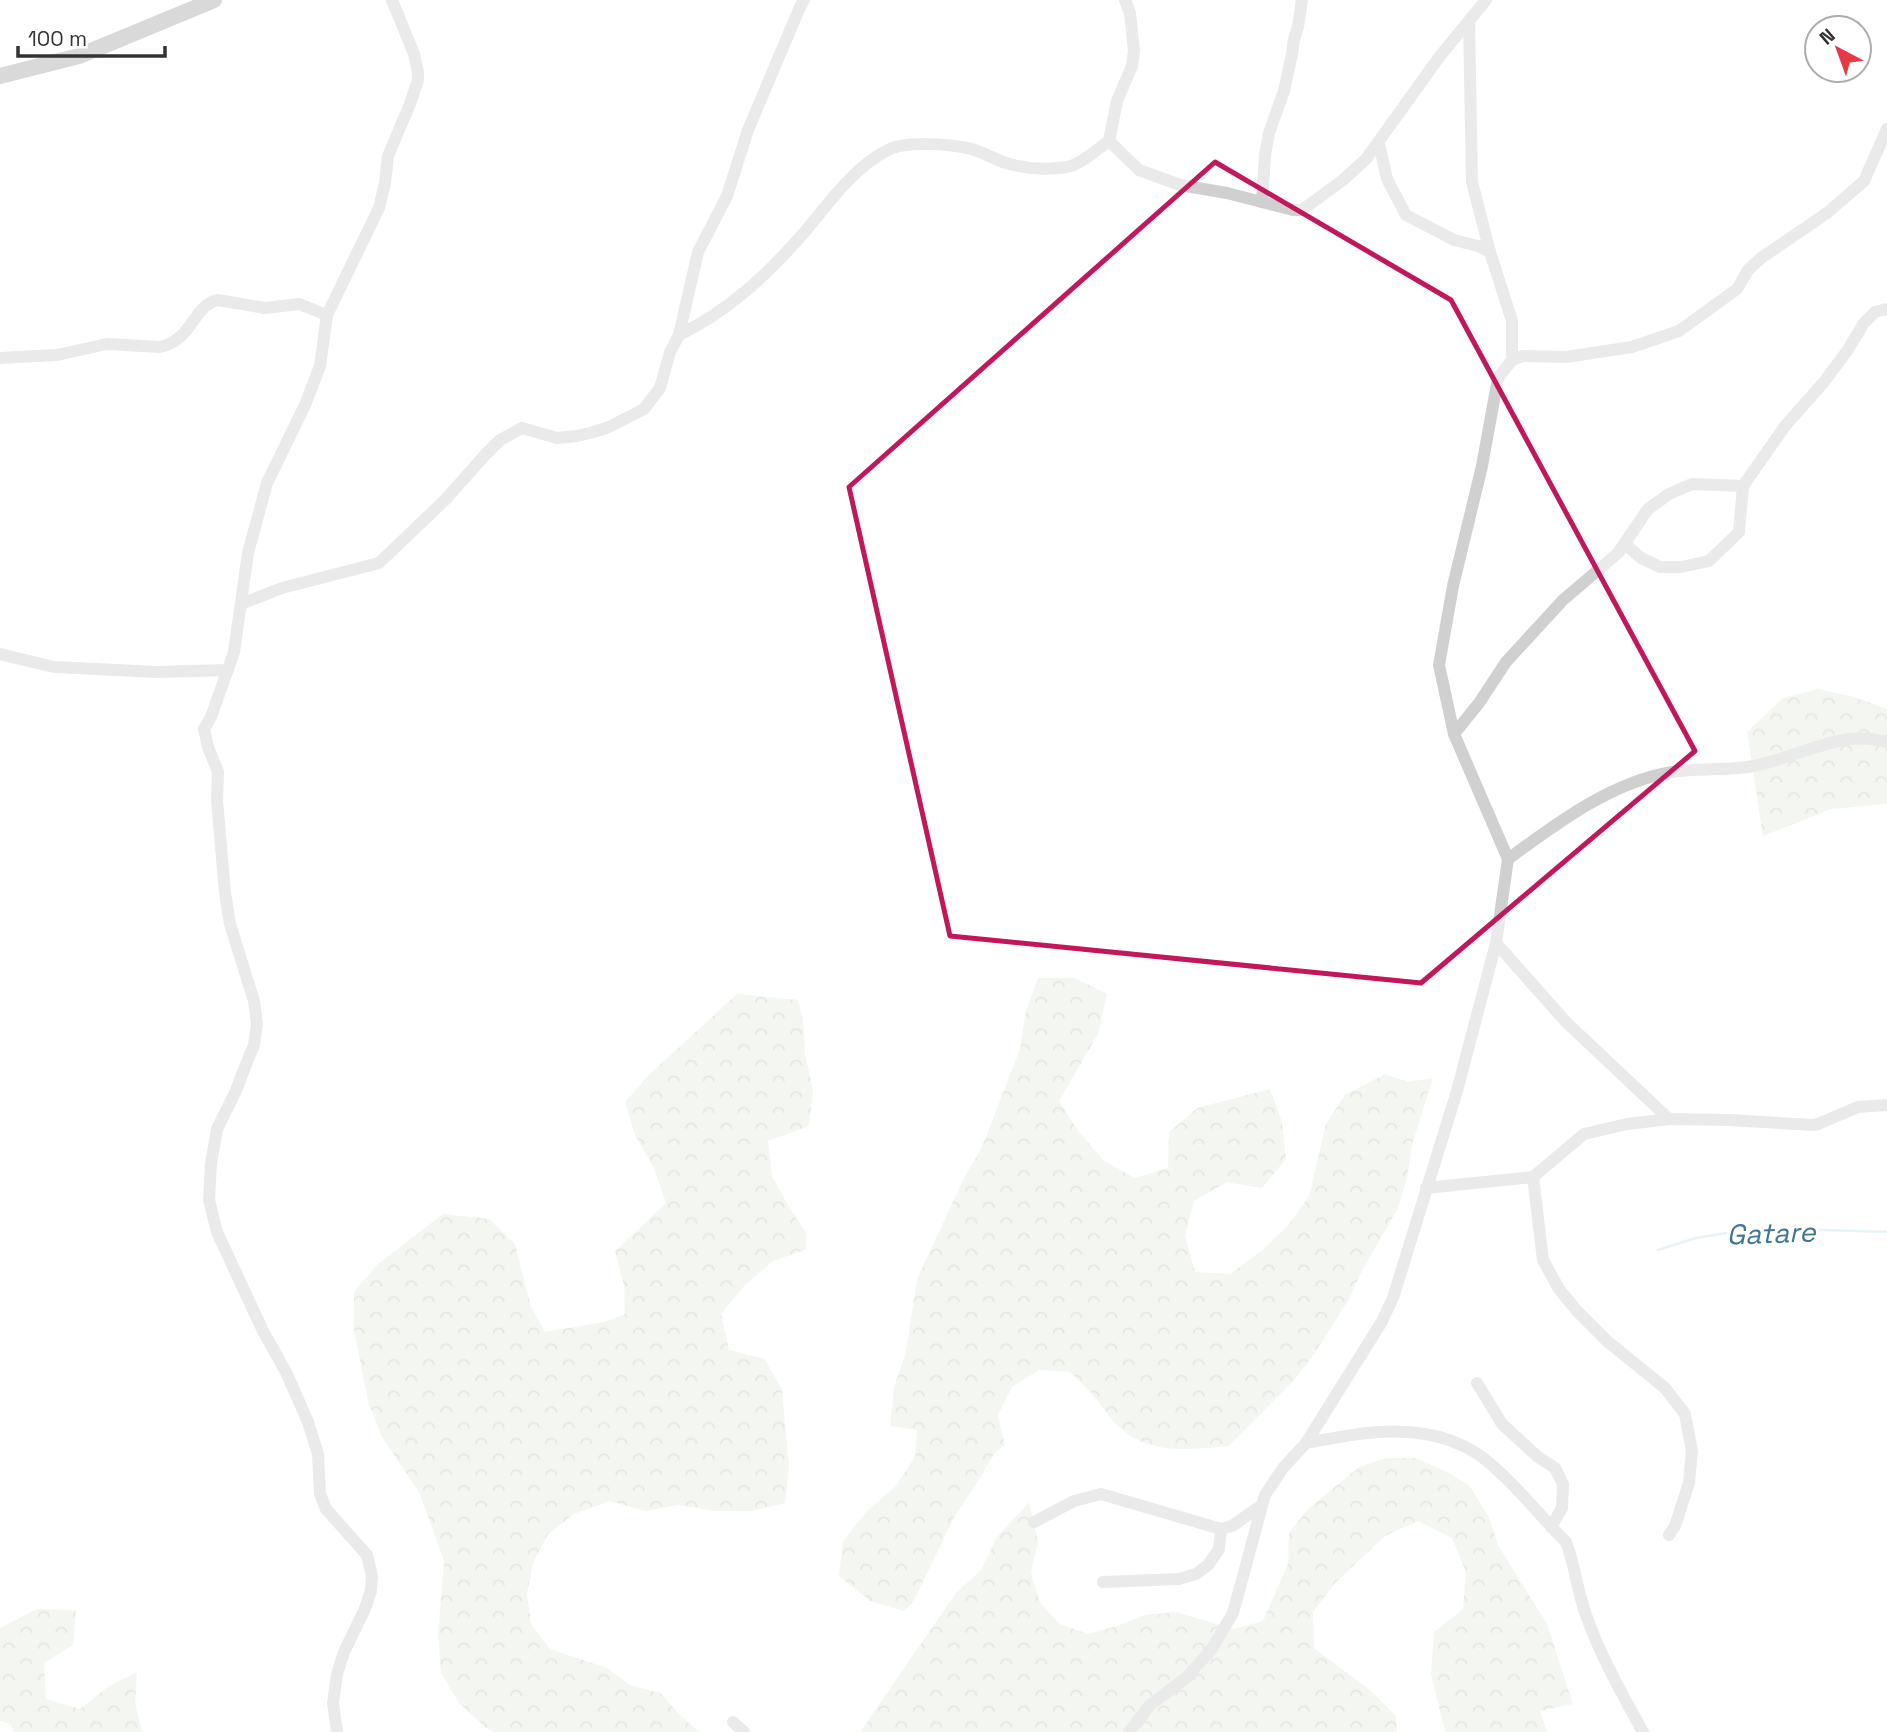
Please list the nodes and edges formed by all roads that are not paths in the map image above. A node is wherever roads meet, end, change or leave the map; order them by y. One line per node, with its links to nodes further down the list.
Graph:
1 (214, 0): 8 (main road)
2 (393, 0): 15 (street)
3 (804, 0): 16 (street)
4 (1125, 0): 10 (street)
5 (1302, 0): 12 (street)
6 (1486, 0): 7 (street)
7 (1469, 23): 11 (street); 13 (street)
8 (0, 76)
9 (1887, 129): 18 (street)
10 (1109, 141): 12 (street); 16 (street)
11 (1379, 143): 12 (street); 13 (street)
12 (1262, 202)
13 (1490, 252): 18 (street)
14 (1887, 309): 19 (street)
15 (327, 315): 17 (street); 21 (street)
16 (680, 335): 21 (street)
17 (0, 358)
18 (1512, 360): 24 (street)
19 (1743, 486): 20 (street); 20 (street)
20 (1625, 544): 24 (street)
21 (242, 604): 23 (street)
22 (0, 654): 23 (street)
23 (228, 670): 41 (street)
24 (1454, 734): 26 (street)
25 (1887, 741): 26 (street)
26 (1508, 859): 27 (street)
27 (1496, 943): 29 (street); 31 (street)
28 (1887, 1105): 29 (street)
29 (1669, 1119): 30 (street)
30 (1533, 1177): 31 (street); 38 (street)
31 (1426, 1188): 33 (street)
32 (1477, 1383): 36 (street)
33 (1306, 1443): 34 (street); 36 (street)
34 (1262, 1505): 37 (street); 43 (street)
35 (1034, 1522): 37 (street)
36 (1551, 1527): 44 (street)
37 (1221, 1528): 39 (street)
38 (1668, 1535)
39 (1103, 1582)
40 (733, 1722): 42 (street)
41 (337, 1732)
42 (744, 1732)
43 (1129, 1732)
44 (1643, 1732)

